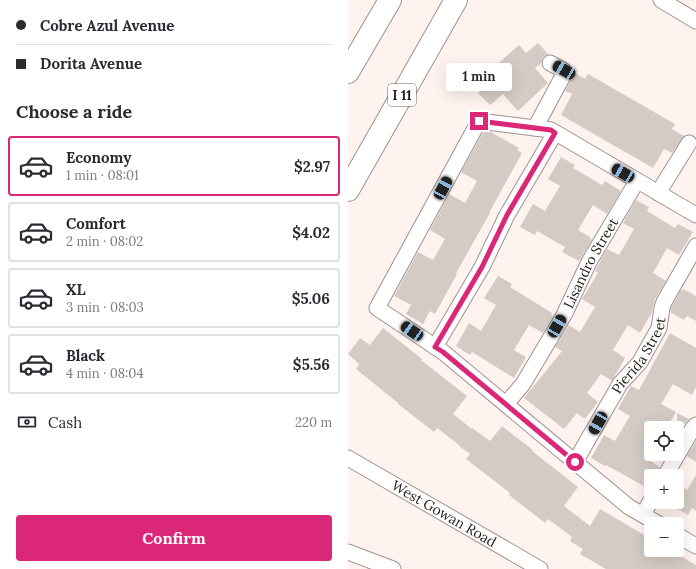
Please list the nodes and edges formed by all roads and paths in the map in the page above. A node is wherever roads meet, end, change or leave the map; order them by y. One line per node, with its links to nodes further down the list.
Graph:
1 (390, 0): 6 (highway)
2 (456, 0): 11 (highway, I 11)
3 (661, 0): 4 (street)
4 (696, 20)
5 (550, 62): 7 (street)
6 (348, 72)
7 (535, 128): 8 (street); 15 (street)
8 (555, 133): 10 (street); 15 (street)
9 (689, 143): 12 (street)
10 (637, 181): 12 (street); 16 (street, Lisandro Street)
11 (348, 190)
12 (658, 193): 13 (street)
13 (696, 215)
14 (696, 246): 19 (street, Pierida Street)
15 (435, 347): 16 (street)
16 (506, 404): 19 (street)
17 (696, 425): 20 (street)
18 (348, 458): 28 (street, West Gowan Road)
19 (575, 462): 22 (street)
20 (669, 469)
21 (646, 509): 22 (street)
22 (643, 514): 23 (street)
23 (648, 517)
24 (684, 539): 25 (street)
25 (696, 546)
26 (348, 552): 27 (street)
27 (393, 569)
28 (540, 569)

